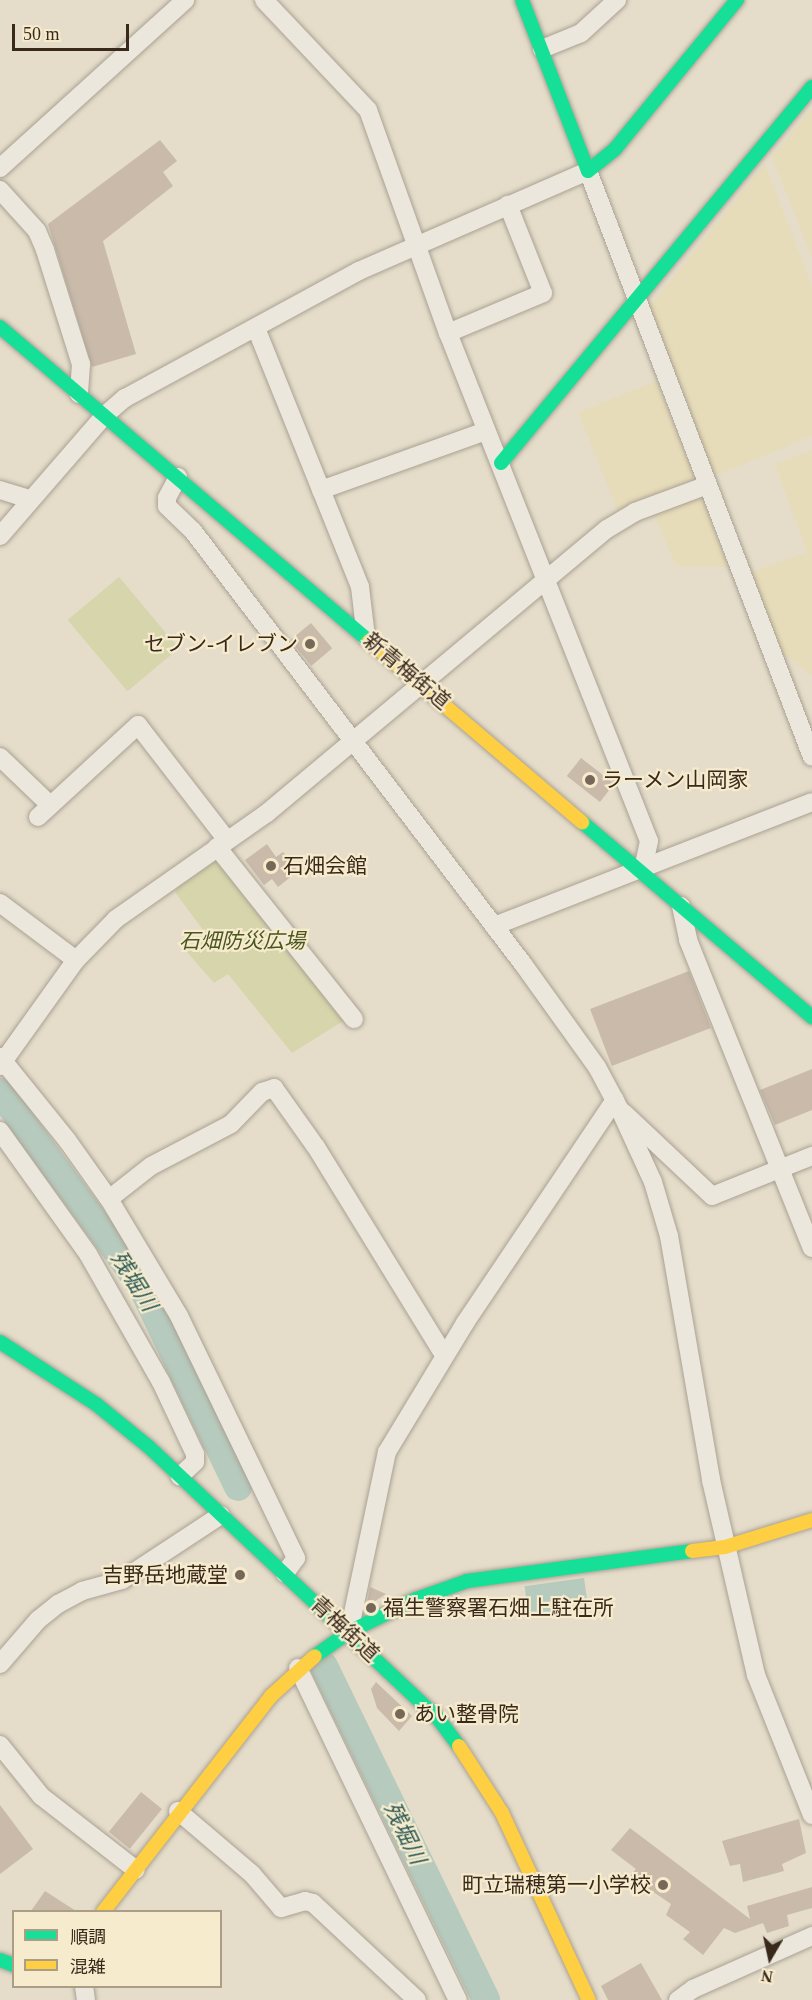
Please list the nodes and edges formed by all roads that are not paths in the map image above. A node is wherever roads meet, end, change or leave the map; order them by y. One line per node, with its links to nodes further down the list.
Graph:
1 (185, 0): 8 (street)
2 (264, 0): 12 (street)
3 (522, 0): 6 (main road)
4 (617, 0): 6 (street)
5 (737, 0): 9 (main road)
6 (542, 49): 9 (main road)
7 (811, 89): 13 (main road)
8 (0, 168)
9 (588, 171): 11 (street); 13 (street)
10 (0, 190): 17 (street)
11 (508, 205): 12 (street); 16 (street)
12 (414, 245): 15 (street); 16 (street)
13 (638, 298): 20 (main road); 22 (street)
14 (0, 327): 17 (main road, 新青梅街道)
15 (256, 328): 18 (street); 24 (street)
16 (448, 333): 19 (street)
17 (79, 394): 18 (main road, 新青梅街道)
18 (104, 416): 21 (main road, 新青梅街道); 25 (street)
19 (486, 431): 20 (street); 24 (street)
20 (501, 462): 27 (street)
21 (178, 477): 28 (main road, 新青梅街道); 30 (street)
22 (705, 486): 27 (street); 32 (street)
23 (0, 490): 25 (street)
24 (321, 490): 28 (street)
25 (29, 499): 26 (street)
26 (0, 536)
27 (546, 577): 29 (street); 35 (street)
28 (366, 637): 29 (main road, 新青梅街道)
29 (422, 684): 30 (street); 35 (main road, 新青梅街道)
30 (352, 742): 34 (street); 38 (street)
31 (0, 757): 34 (street)
32 (812, 757)
33 (812, 802): 35 (street)
34 (222, 844): 39 (street); 41 (street)
35 (643, 870): 36 (main road, 新青梅街道); 38 (street)
36 (680, 902): 40 (main road, 新青梅街道); 46 (street)
37 (0, 903): 39 (street)
38 (494, 926): 43 (street)
39 (76, 960): 42 (street)
40 (812, 1017)
41 (354, 1019)
42 (1, 1063): 47 (street)
43 (618, 1105): 46 (street); 50 (street); 54 (street)
44 (0, 1131): 51 (street)
45 (812, 1156): 46 (street)
46 (781, 1168): 48 (street)
47 (109, 1199): 50 (street); 55 (street)
48 (812, 1248)
49 (0, 1342): 51 (main road, 青梅街道)
50 (444, 1355): 56 (street)
51 (180, 1476): 52 (main road, 青梅街道)
52 (221, 1515): 55 (main road, 青梅街道); 57 (street)
53 (812, 1520): 54 (main road)
54 (725, 1547): 56 (main road); 61 (street)
55 (285, 1573): 56 (main road, 青梅街道)
56 (349, 1632): 58 (main road); 67 (main road, 青梅街道)
57 (0, 1664)
58 (298, 1668): 60 (main road); 66 (street)
59 (0, 1745): 62 (street)
60 (178, 1811): 62 (main road); 65 (street)
61 (812, 1815)
62 (136, 1870): 63 (main road)
63 (104, 1910)
64 (812, 1936): 68 (street)
65 (417, 2000)
66 (458, 2000)
67 (589, 2000)
68 (678, 2000)

